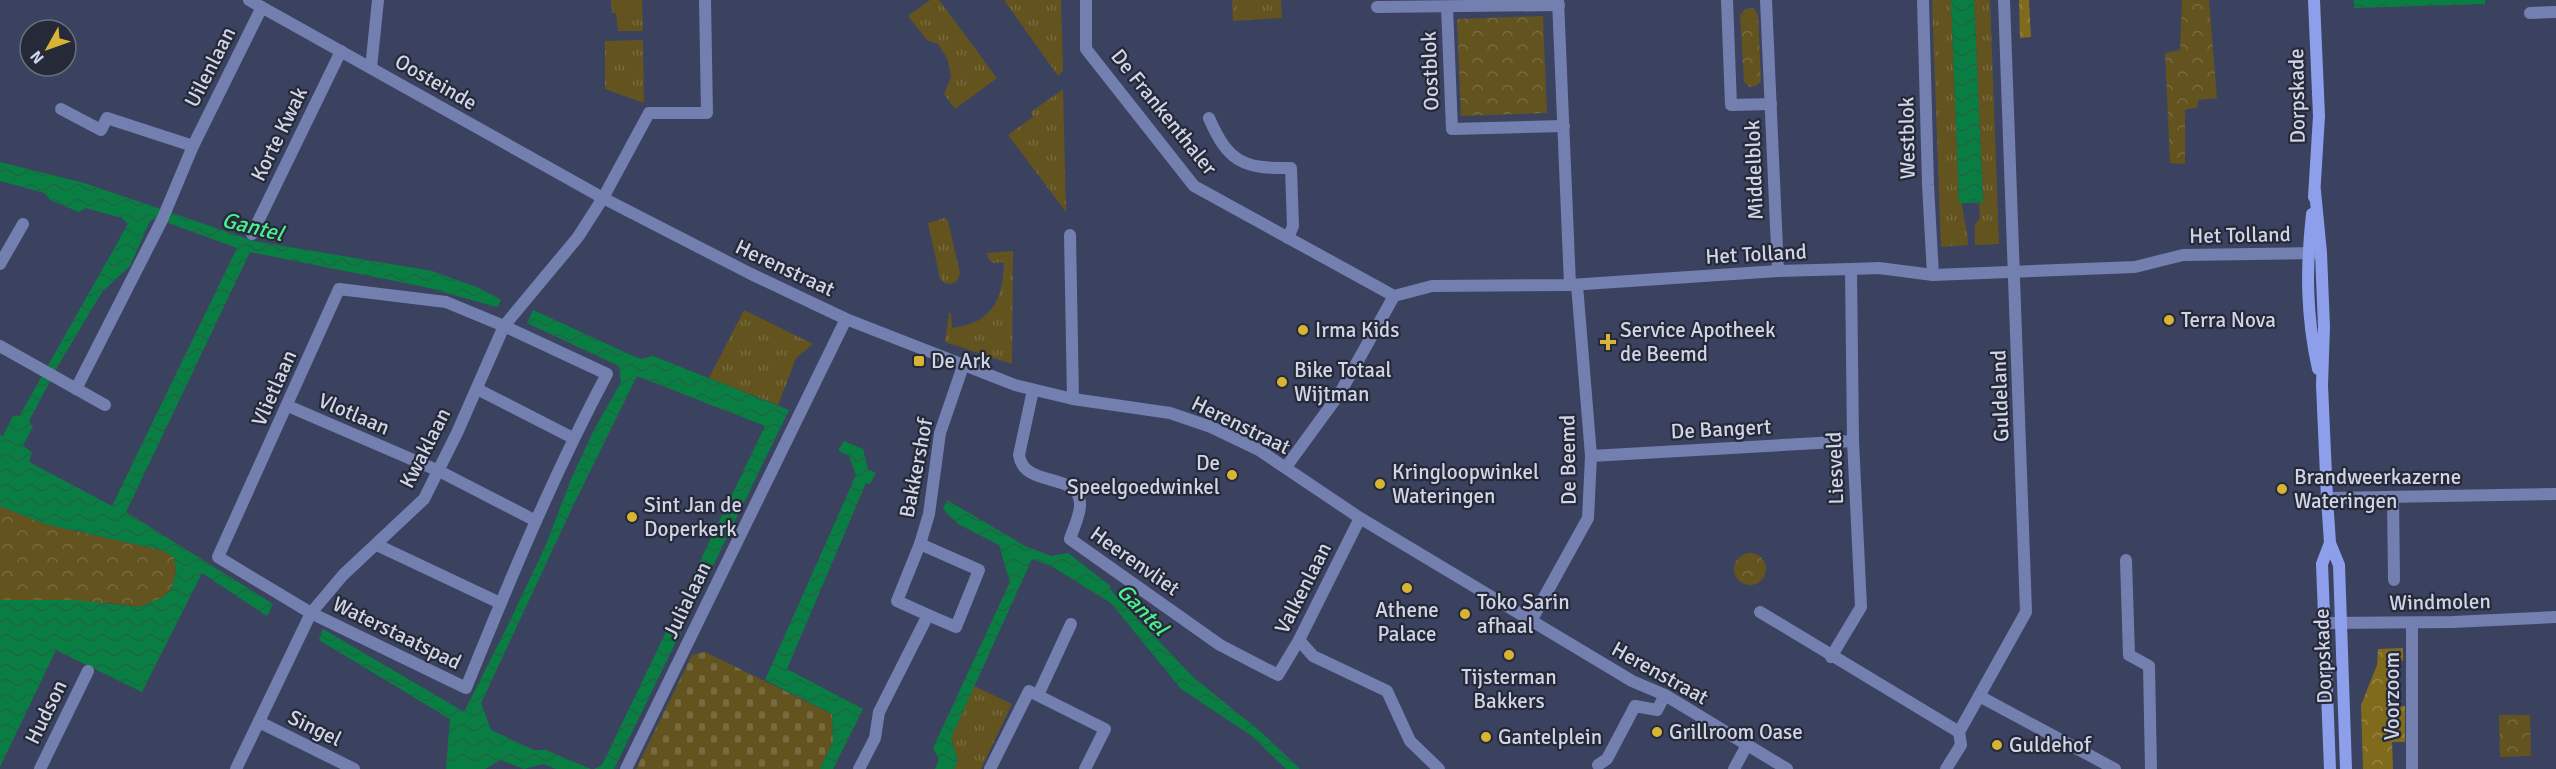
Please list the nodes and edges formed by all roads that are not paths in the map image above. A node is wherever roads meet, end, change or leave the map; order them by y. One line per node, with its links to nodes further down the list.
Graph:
1 (249, 0): 11 (street, Oosteinde)
2 (378, 0): 17 (street)
3 (705, 0): 24 (street, Kwaklaan)
4 (1086, 0): 28 (street, De Frankenthaler)
5 (1727, 0): 18 (street, Middelblok)
6 (1766, 0): 18 (street, Middelblok)
7 (1923, 0): 35 (street, Westblok)
8 (2004, 0): 34 (street, Guldeland)
9 (2314, 0): 23 (main road, Dorpskade)
10 (1558, 2): 13 (street, Oostblok); 21 (street, Oostblok)
11 (262, 7): 16 (street, Oosteinde); 22 (street, Uilenlaan)
12 (1377, 7): 13 (street, Oostblok)
13 (1447, 7): 21 (street, Oostblok)
14 (2530, 12): 15 (street)
15 (2556, 12)
16 (341, 51): 17 (street, Oosteinde); 26 (street, Korte Kwak)
17 (371, 68): 24 (street, Oosteinde)
18 (1771, 104): 33 (street, Middelblok)
19 (61, 109): 22 (street)
20 (1209, 118): 28 (street, De Frankenthaler)
21 (1564, 126): 36 (street, Oostblok)
22 (193, 146): 43 (street, Uilenlaan)
23 (2315, 190): 29 (main road, Dorpskade); 30 (main road, Dorpskade)
24 (603, 198): 38 (street, Herenstraat); 39 (street, Kwaklaan)
25 (23, 224): 31 (street)
26 (252, 234)
27 (1070, 235): 46 (street)
28 (1288, 238): 37 (street, De Frankenthaler)
29 (2321, 253): 30 (street, Het Tolland); 42 (main road, Dorpskade)
30 (2307, 254): 34 (street, Het Tolland); 42 (main road, Dorpskade)
31 (0, 264)
32 (1851, 269): 33 (street, Het Tolland); 35 (street, Het Tolland); 50 (street, Liesveld)
33 (1778, 271): 36 (street, Het Tolland)
34 (2016, 272): 35 (street, Het Tolland); 80 (street, Guldeland)
35 (1933, 275)
36 (1574, 285): 37 (street, Het Tolland); 51 (street, De Beemd)
37 (1394, 296): 52 (street)
38 (846, 319): 41 (street, Herenstraat); 88 (street, Julialaan)
39 (504, 326): 44 (street, Kwaklaan); 48 (street, Vlietlaan); 49 (street)
40 (0, 346): 43 (street)
41 (963, 366): 45 (street, Herenstraat); 60 (street, Bakkershof)
42 (2322, 385): 56 (main road, Dorpskade)
43 (76, 389): 47 (street)
44 (477, 389): 49 (street); 53 (street, Kwaklaan)
45 (1033, 390): 46 (street, Herenstraat); 77 (street, Heerenvliet)
46 (1073, 399): 52 (street, Herenstraat)
47 (105, 405)
48 (288, 406): 53 (street, Vlotlaan); 66 (street, Vlietlaan)
49 (573, 438): 58 (street)
50 (1853, 441): 51 (street, De Bangert); 75 (street, Liesveld)
51 (1591, 456): 69 (street, De Beemd)
52 (1286, 467): 57 (street, Herenstraat)
53 (439, 471): 58 (street, Vlotlaan); 61 (street, Kwaklaan)
54 (2556, 494): 55 (street)
55 (2393, 497): 56 (street); 63 (street)
56 (2326, 498): 59 (main road, Dorpskade)
57 (1360, 518): 69 (street, Herenstraat); 74 (street, Valkenlaan)
58 (536, 520): 64 (street)
59 (2330, 543): 70 (main road, Dorpskade); 71 (main road, Dorpskade)
60 (920, 544): 67 (street, Bakkershof); 67 (street, Bakkershof)
61 (377, 545): 64 (street); 66 (street, Kwaklaan)
62 (2126, 560): 97 (street)
63 (2394, 580)
64 (500, 603): 66 (street, Waterstaatspad)
65 (1760, 612): 75 (street)
66 (311, 613): 81 (street, Kwaklaan)
67 (928, 615): 89 (street)
68 (2556, 617): 72 (street, Windmolen)
69 (1531, 621): 79 (street, Herenstraat)
70 (2325, 623): 71 (street, Windmolen); 98 (main road, Dorpskade)
71 (2342, 623): 72 (street, Windmolen); 99 (main road, Dorpskade)
72 (2412, 623): 100 (street, Voorzoom)
73 (1071, 624): 78 (street)
74 (1299, 640): 77 (street, Valkenlaan); 92 (street)
75 (1831, 657): 82 (street)
76 (88, 671): 85 (street, Hudson)
77 (1278, 675)
78 (1038, 696): 90 (street); 91 (street)
79 (1665, 696): 83 (street, Herenstraat); 84 (street)
80 (1981, 697): 82 (street, Guldeland); 96 (street)
81 (259, 722): 86 (street, Kwaklaan); 87 (street, Singel)
82 (1959, 732): 95 (street, Guldeland)
83 (1747, 745): 93 (street); 94 (street, Herenstraat)
84 (1598, 765)
85 (40, 769)
86 (236, 769)
87 (354, 769)
88 (626, 769)
89 (859, 769)
90 (990, 769)
91 (1085, 769)
92 (1439, 769)
93 (1734, 769)
94 (1787, 769)
95 (1946, 769)
96 (2115, 769)
97 (2151, 769)
98 (2330, 769)
99 (2346, 769)
100 (2412, 769)

